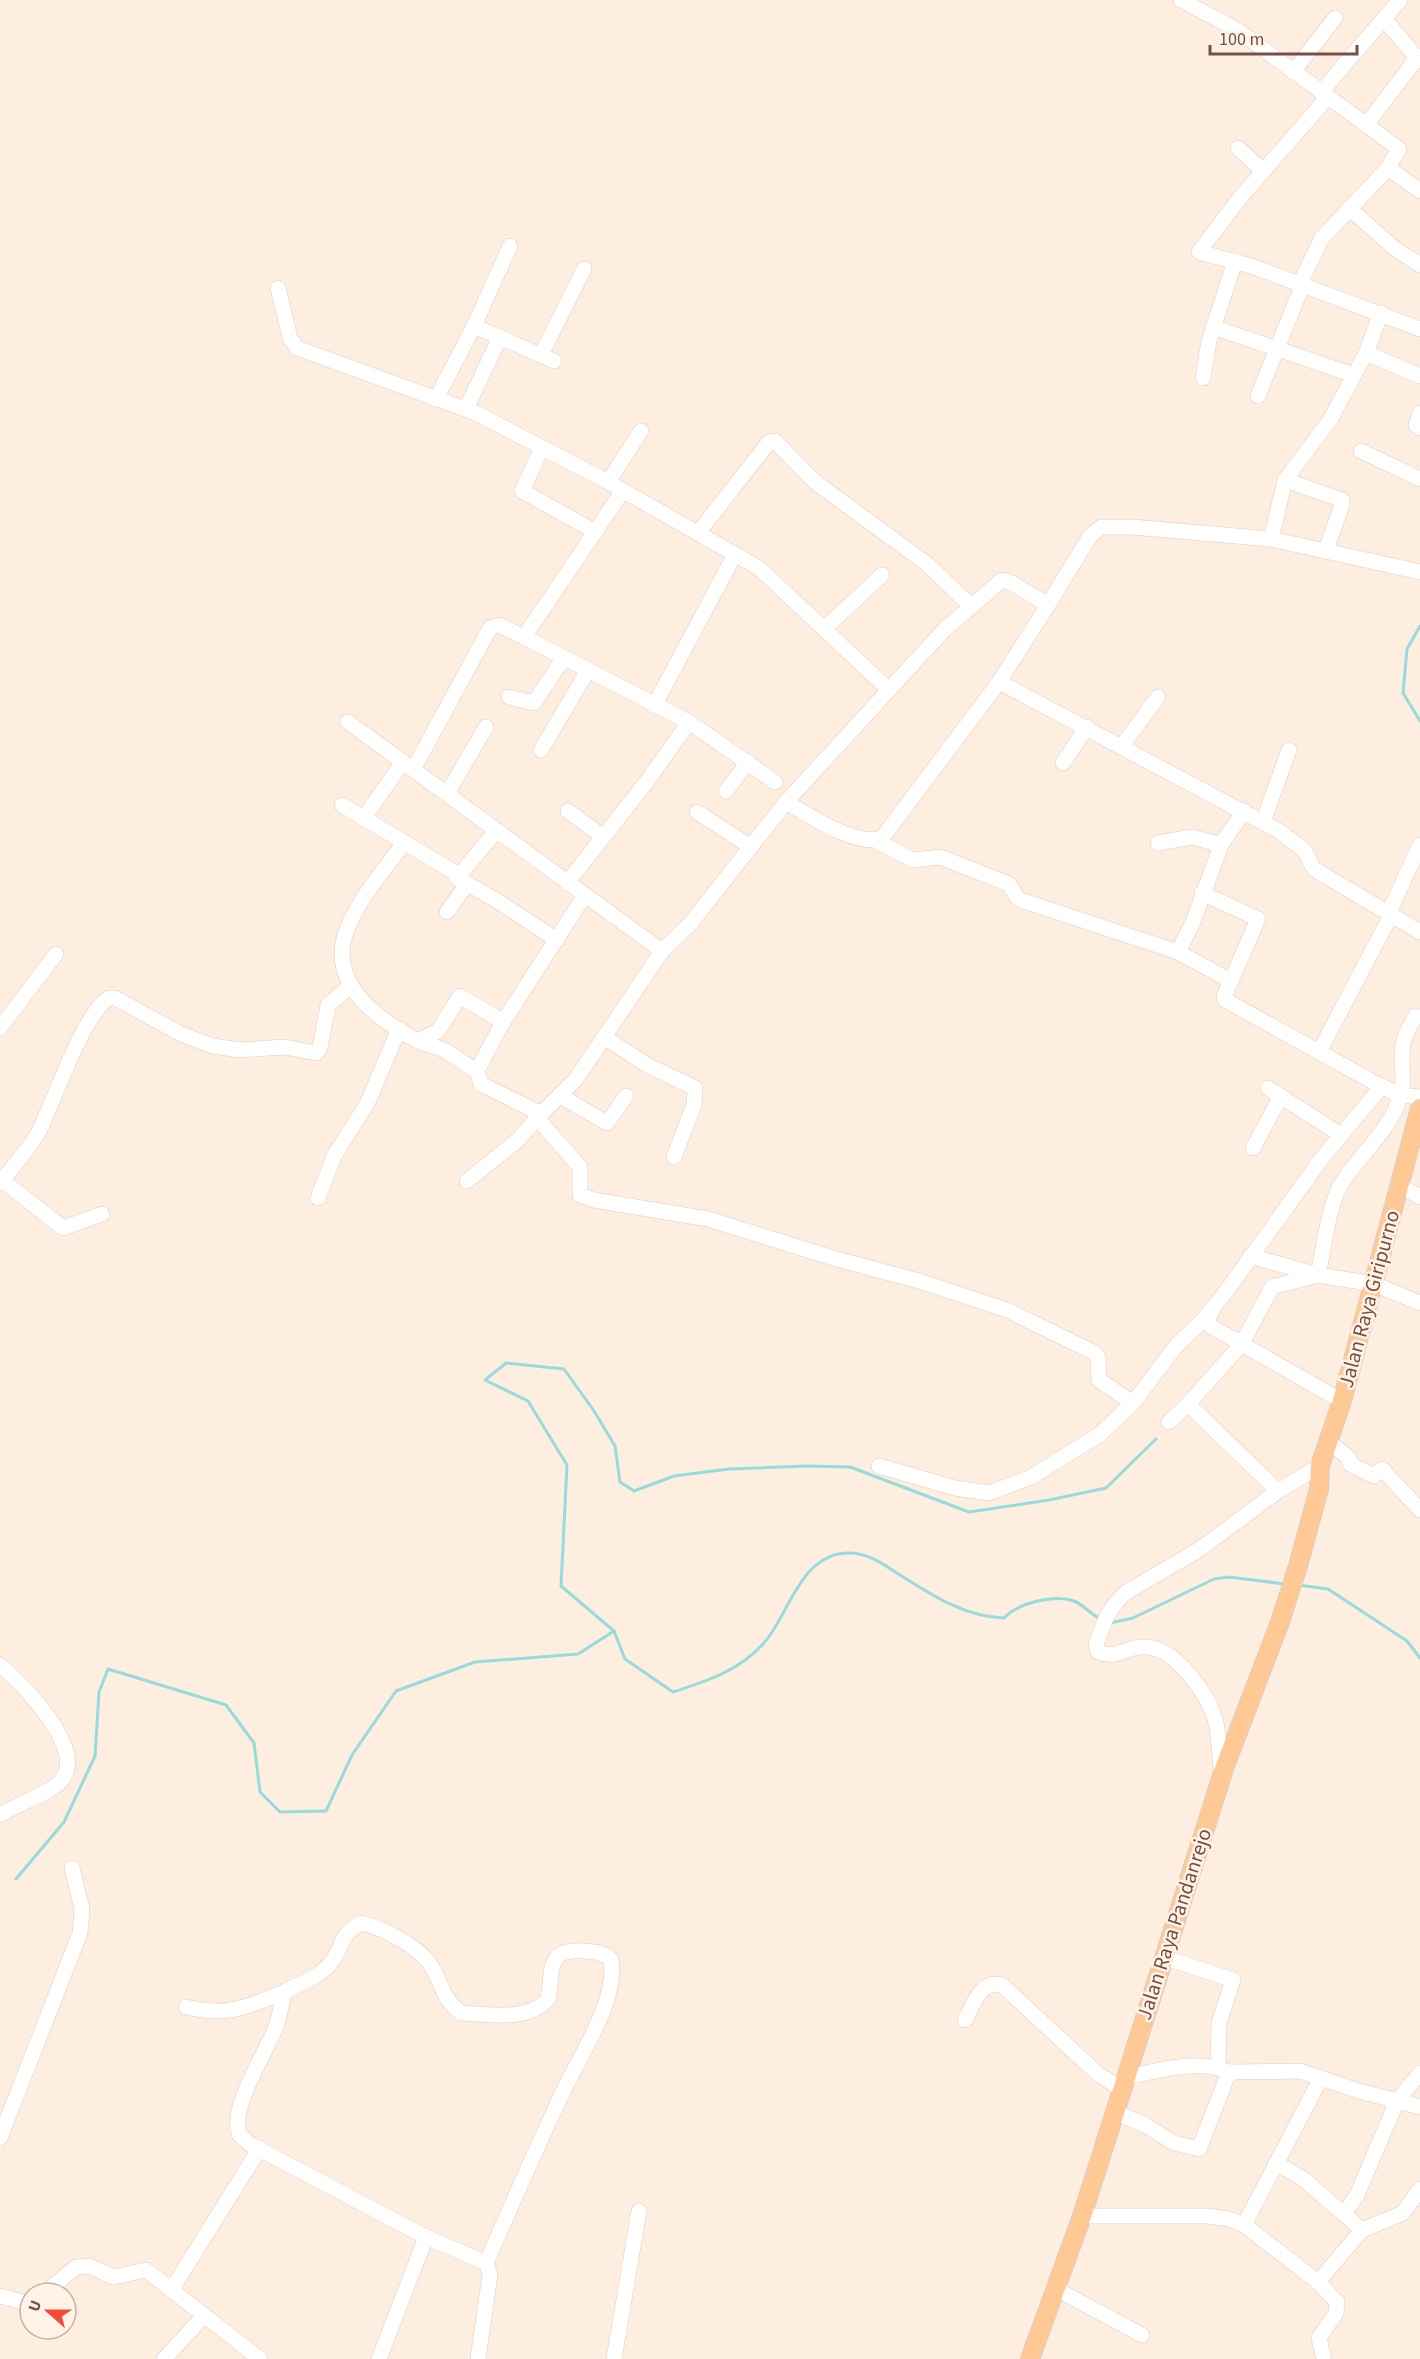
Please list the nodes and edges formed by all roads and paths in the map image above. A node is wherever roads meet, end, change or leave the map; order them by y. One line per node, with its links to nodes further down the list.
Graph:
1 (1181, 0): 6 (street)
2 (1400, 0): 4 (street)
3 (1335, 18): 6 (street)
4 (1384, 19): 5 (street); 7 (street)
5 (1418, 60): 8 (street)
6 (1293, 72): 7 (street)
7 (1324, 95): 8 (street); 11 (street)
8 (1366, 125): 10 (street)
9 (1238, 147): 11 (street)
10 (1388, 168): 12 (street); 13 (street)
11 (1263, 171): 15 (street)
12 (1420, 191)
13 (1349, 208): 16 (street); 18 (street)
14 (510, 246): 21 (street)
15 (1235, 261): 18 (street); 22 (street)
16 (1420, 265)
17 (584, 269): 24 (street)
18 (1301, 284): 20 (street); 25 (street)
19 (278, 288): 31 (street)
20 (1381, 313): 23 (street); 26 (street)
21 (474, 326): 24 (street); 31 (street)
22 (1213, 327): 25 (street); 29 (street)
23 (1420, 329)
24 (500, 337): 32 (street)
25 (1277, 349): 27 (street); 30 (street)
26 (1366, 353): 27 (street); 28 (street)
27 (1354, 375): 39 (street)
28 (1420, 376)
29 (1203, 378)
30 (1258, 396)
31 (436, 399): 32 (street)
32 (466, 409): 36 (street)
33 (1420, 413): 34 (street)
34 (1420, 428)
35 (641, 430): 40 (street)
36 (542, 448): 40 (street); 42 (street)
37 (1361, 451): 38 (street)
38 (1420, 479)
39 (1285, 480): 44 (street); 45 (street)
40 (608, 482): 41 (street)
41 (622, 492): 42 (street); 43 (street)
42 (596, 532): 52 (street)
43 (698, 533): 46 (street); 50 (street)
44 (1271, 539): 45 (street); 49 (street)
45 (1326, 550): 47 (street)
46 (735, 554): 51 (street); 59 (street)
47 (1420, 573)
48 (882, 575): 51 (street)
49 (1048, 605): 50 (street); 55 (street)
50 (971, 606): 56 (street)
51 (824, 629): 56 (street)
52 (524, 638): 53 (street); 69 (street)
53 (563, 659): 54 (street); 58 (street)
54 (587, 672): 59 (street); 65 (street)
55 (999, 682): 63 (street); 82 (street)
56 (888, 689): 73 (street)
57 (1158, 696): 64 (street)
58 (509, 697)
59 (654, 706): 61 (street)
60 (348, 722): 69 (street)
61 (689, 722): 67 (street); 81 (street)
62 (486, 727): 72 (street)
63 (1087, 727): 64 (street); 68 (street)
64 (1121, 747): 76 (street)
65 (541, 750)
66 (1289, 750): 79 (street)
67 (748, 762): 70 (street); 71 (street)
68 (1063, 763)
69 (408, 765): 72 (street); 78 (street)
70 (775, 782)
71 (726, 791)
72 (447, 794): 80 (street)
73 (786, 802): 82 (street); 87 (street)
74 (342, 806): 78 (street)
75 (568, 811): 81 (street)
76 (1244, 811): 79 (street); 86 (street)
77 (697, 813): 87 (street)
78 (363, 819): 83 (street)
79 (1263, 822): 93 (street)
80 (496, 831): 88 (street); 89 (street)
81 (602, 836): 89 (street)
82 (875, 840): 97 (street)
83 (404, 843): 88 (street); 100 (street)
84 (1158, 843): 86 (street)
85 (1420, 844): 93 (street)
86 (1221, 845): 90 (street)
87 (751, 848): 96 (street)
88 (458, 881): 92 (street); 95 (street)
89 (567, 883): 91 (street)
90 (1202, 893): 97 (street); 99 (street)
91 (585, 895): 95 (street); 96 (street)
92 (447, 912)
93 (1390, 917): 94 (street); 107 (street)
94 (1420, 933)
95 (557, 940): 102 (street)
96 (662, 951): 105 (street)
97 (1178, 952): 99 (street)
98 (56, 954): 103 (street)
99 (1231, 981): 107 (street)
100 (349, 987): 104 (street); 120 (street)
101 (1416, 1016): 110 (street)
102 (503, 1022): 106 (street); 108 (street)
103 (0, 1028)
104 (399, 1029): 106 (street); 124 (street)
105 (604, 1037): 111 (street); 119 (street)
106 (418, 1041): 108 (street)
107 (1319, 1052): 110 (street)
108 (477, 1071): 116 (street)
109 (1268, 1088): 113 (street)
110 (1393, 1091): 114 (street); 117 (street); 127 (street)
111 (562, 1096): 112 (street); 116 (street)
112 (626, 1096)
113 (1281, 1096): 117 (street); 118 (street)
114 (1420, 1097)
115 (1420, 1108): 122 (main road, Jalan Raya Giripurno)
116 (540, 1116): 121 (street); 133 (street)
117 (1341, 1136): 126 (street)
118 (1253, 1148)
119 (674, 1157)
120 (1, 1182): 125 (street)
121 (467, 1182)
122 (1399, 1185): 123 (street); 128 (main road, Jalan Raya Giripurno)
123 (1420, 1197)
124 (318, 1198)
125 (102, 1214)
126 (1250, 1256): 127 (street); 130 (street)
127 (1315, 1274): 128 (street); 131 (street)
128 (1374, 1284): 129 (street); 132 (main road, Jalan Raya Giripurno)
129 (1420, 1303)
130 (1215, 1305): 131 (street); 133 (street)
131 (1237, 1343): 132 (street); 134 (street)
132 (1342, 1401): 136 (main road, Jalan Raya Giripurno)
133 (1133, 1403): 137 (street)
134 (1188, 1404): 135 (street); 140 (street)
135 (1169, 1422)
136 (1328, 1441): 138 (main road, Jalan Raya Giripurno); 141 (street)
137 (879, 1466)
138 (1320, 1466): 139 (main road, Jalan Raya Giripurno); 140 (street)
139 (1319, 1490): 143 (main road, Jalan Raya Pandanrejo)
140 (1278, 1491): 143 (street)
141 (1420, 1510)
142 (0, 1665): 144 (street)
143 (1222, 1775): 146 (main road, Jalan Raya Pandanrejo)
144 (0, 1815)
145 (72, 1868): 157 (street)
146 (1163, 1957): 150 (street); 153 (main road, Jalan Raya Pandanrejo)
147 (284, 1992): 148 (street); 158 (street); 167 (street)
148 (186, 2007)
149 (964, 2020): 153 (street)
150 (1224, 2070): 152 (street); 153 (street); 156 (street)
151 (1420, 2073): 154 (street)
152 (1321, 2078): 154 (street); 159 (street)
153 (1123, 2084): 156 (main road, Jalan Raya Pandanrejo)
154 (1397, 2101): 155 (street); 162 (street)
155 (1420, 2107)
156 (1115, 2112): 163 (main road, Jalan Raya Pandanrejo)
157 (0, 2138)
158 (260, 2148): 166 (street); 171 (street)
159 (1276, 2163): 162 (street); 164 (street)
160 (1420, 2189): 165 (street)
161 (639, 2211): 180 (street)
162 (1344, 2214): 165 (street)
163 (1082, 2216): 164 (street); 170 (main road, Jalan Raya Pandanrejo)
164 (1244, 2225): 169 (street)
165 (1362, 2230): 169 (street)
166 (426, 2237): 167 (street); 178 (street)
167 (486, 2263): 179 (street)
168 (58, 2281): 171 (street)
169 (1318, 2282): 182 (street)
170 (1054, 2288): 175 (street); 181 (main road, Jalan Raya Pandanrejo)
171 (172, 2289): 174 (street)
172 (0, 2296): 173 (street)
173 (18, 2301)
174 (203, 2317): 176 (street); 177 (street)
175 (1142, 2336)
176 (164, 2359)
177 (260, 2359)
178 (378, 2359)
179 (478, 2359)
180 (614, 2359)
181 (1030, 2359)
182 (1324, 2359)

